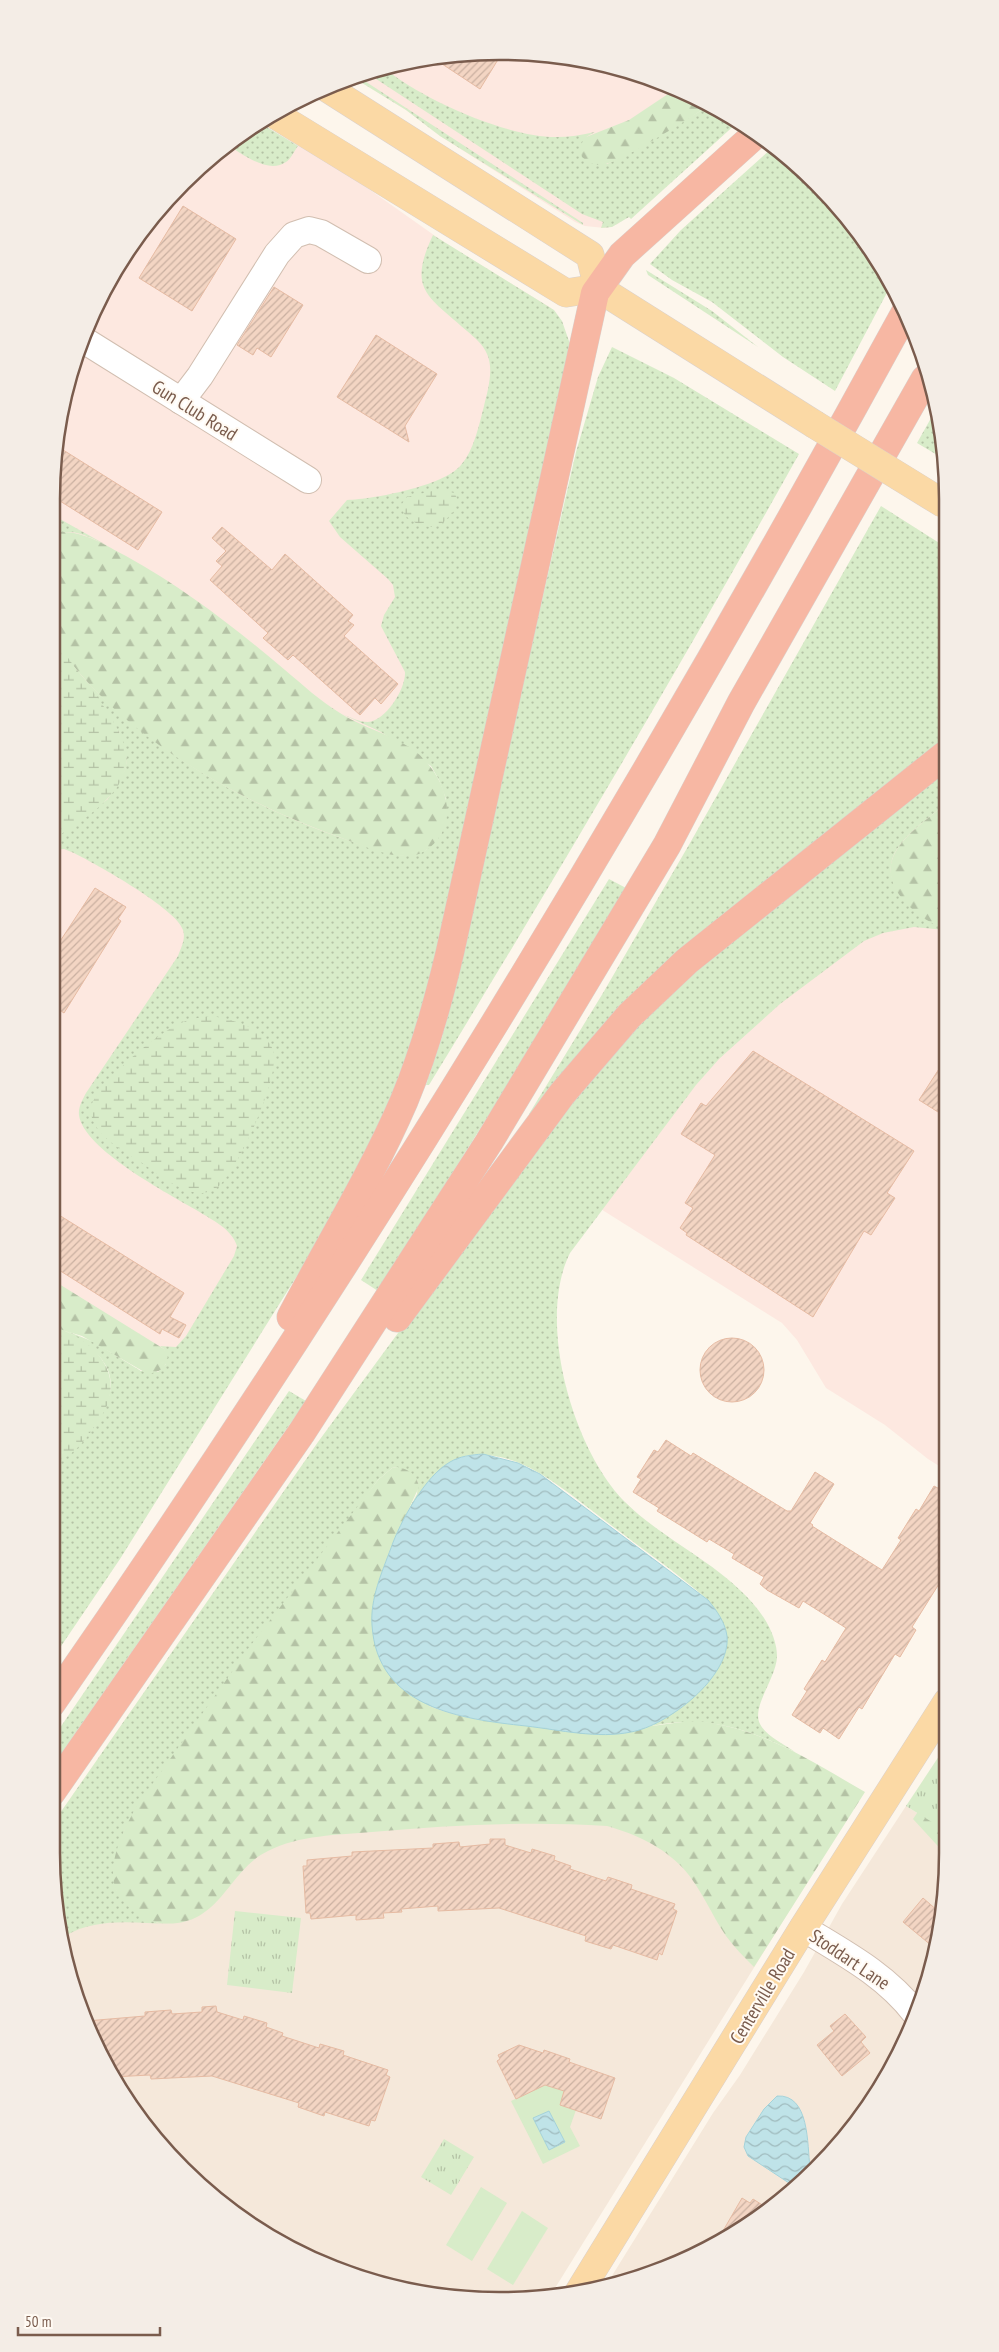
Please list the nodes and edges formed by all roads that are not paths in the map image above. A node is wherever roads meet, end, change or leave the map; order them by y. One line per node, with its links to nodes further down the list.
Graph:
1 (333, 92): 5 (main road)
2 (281, 118): 5 (main road)
3 (751, 139): 5 (highway)
4 (368, 260): 9 (street)
5 (598, 288): 11 (main road, bridge); 13 (highway)
6 (901, 320): 13 (highway)
7 (89, 343): 9 (street, Gun Club Road)
8 (923, 383): 14 (highway)
9 (181, 401): 10 (street, Gun Club Road)
10 (308, 480)
11 (939, 501)
12 (939, 760): 14 (highway)
13 (208, 1472): 15 (highway)
14 (254, 1503): 17 (highway)
15 (60, 1691)
16 (939, 1715): 18 (main road, Centerville Road)
17 (60, 1780)
18 (803, 1928): 19 (street, Stoddart Lane); 20 (main road, Centerville Road)
19 (911, 2008)
20 (584, 2284)

